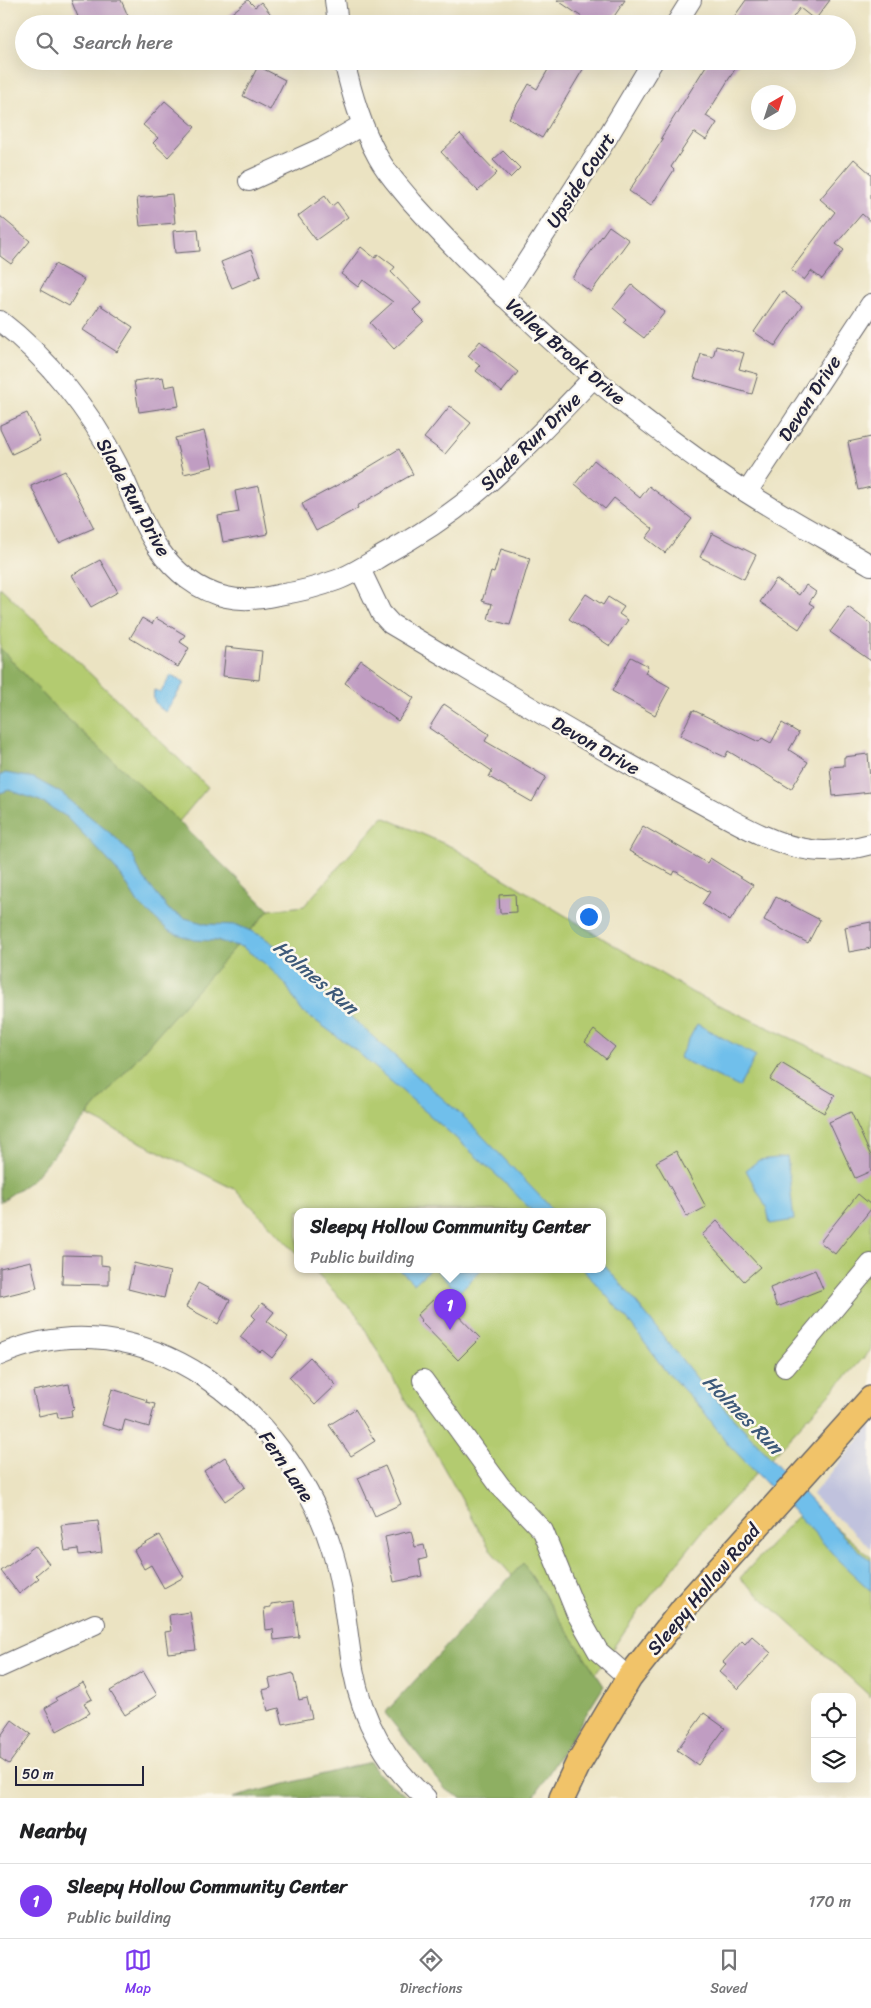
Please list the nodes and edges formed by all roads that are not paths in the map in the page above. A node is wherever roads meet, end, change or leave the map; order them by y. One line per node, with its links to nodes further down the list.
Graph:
1 (335, 0): 3 (street)
2 (691, 0): 4 (street)
3 (337, 15)
4 (682, 15)
5 (346, 70): 7 (street, Valley Brook Drive)
6 (648, 70): 9 (street, Upside Court)
7 (362, 125): 8 (street); 9 (street, Valley Brook Drive)
8 (249, 181)
9 (504, 297): 12 (street, Valley Brook Drive)
10 (871, 304): 13 (street, Devon Drive)
11 (0, 321): 15 (street, Slade Run Drive)
12 (593, 378): 13 (street, Valley Brook Drive); 15 (street, Slade Run Drive)
13 (747, 492): 14 (street, Valley Brook Drive)
14 (871, 565)
15 (360, 569): 16 (street, Devon Drive)
16 (871, 844)
17 (871, 1264): 19 (street)
18 (0, 1355): 25 (street, Fern Lane)
19 (785, 1367)
20 (423, 1380): 24 (street)
21 (871, 1398): 24 (main road, Sleepy Hollow Road)
22 (95, 1624): 23 (street)
23 (0, 1667)
24 (629, 1678): 26 (main road, Sleepy Hollow Road)
25 (426, 1798)
26 (562, 1798)

